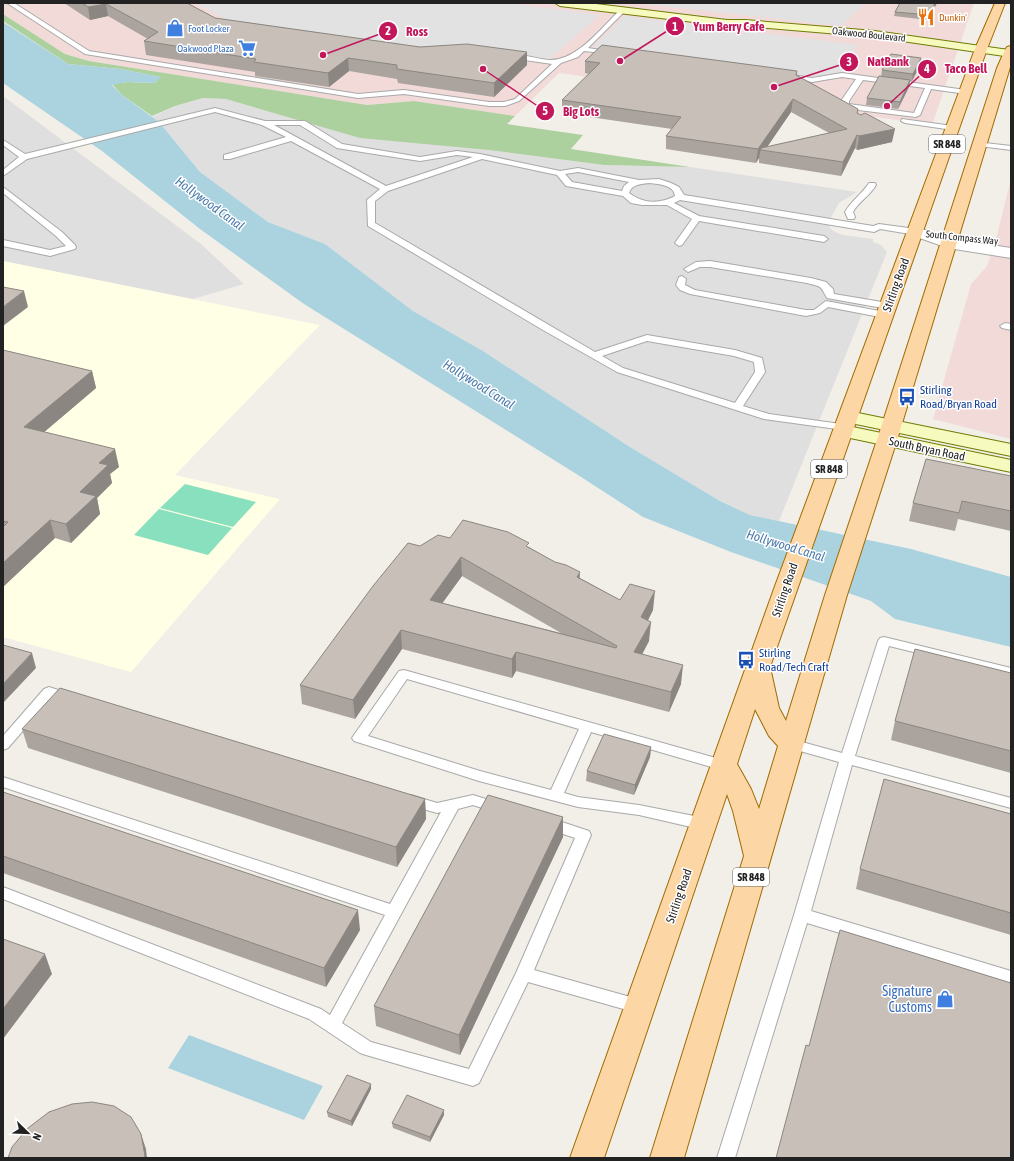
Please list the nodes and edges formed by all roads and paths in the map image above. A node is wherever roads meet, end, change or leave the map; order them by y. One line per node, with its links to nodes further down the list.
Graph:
1 (10, 3): 13 (lane)
2 (560, 3): 4 (street, Oakwood Boulevard)
3 (1000, 3): 6 (main road, Stirling Road / SR 848)
4 (622, 11): 5 (street, Oakwood Boulevard); 8 (lane)
5 (727, 23): 7 (street, Oakwood Boulevard); 9 (street, Oakwood Boulevard)
6 (989, 29): 7 (street); 9 (main road, Stirling Road / SR 848)
7 (921, 40): 9 (street, Oakwood Boulevard)
8 (583, 49): 10 (lane); 13 (lane)
9 (980, 52): 12 (street, Oakwood Boulevard); 17 (main road, Stirling Road / SR 848)
10 (618, 53)
11 (504, 55): 13 (lane)
12 (1010, 56): 23 (main road, SR 848)
13 (558, 62)
14 (777, 75): 15 (lane)
15 (861, 77): 16 (lane); 16 (lane)
16 (929, 86): 17 (lane)
17 (966, 92): 20 (main road, Stirling Road / SR 848)
18 (869, 118): 20 (lane)
19 (265, 123): 21 (lane); 25 (lane); 27 (lane)
20 (953, 128): 40 (main road, Stirling Road / SR 848)
21 (292, 138): 26 (lane); 33 (lane)
22 (3, 142): 25 (lane)
23 (979, 144): 24 (lane); 42 (main road, SR 848)
24 (1011, 148)
25 (24, 157): 29 (lane)
26 (227, 157)
27 (482, 157): 28 (lane); 33 (lane)
28 (560, 173): 30 (lane); 34 (lane)
29 (3, 174)
30 (640, 182): 34 (lane); 35 (lane)
31 (872, 186): 37 (lane)
32 (3, 189): 43 (lane)
33 (385, 189): 51 (lane)
34 (625, 194): 36 (lane)
35 (679, 194): 36 (lane); 37 (lane); 39 (lane)
36 (668, 203): 38 (lane)
37 (851, 217): 39 (lane)
38 (697, 218): 41 (lane); 44 (lane)
39 (879, 226): 40 (lane)
40 (916, 232): 42 (street, South Compass Way); 50 (main road, Stirling Road / SR 848)
41 (824, 239)
42 (950, 239): 45 (street, South Compass Way); 46 (street, South Compass Way); 54 (main road, SR 848)
43 (3, 243)
44 (680, 243)
45 (1011, 243)
46 (1011, 253)
47 (688, 269): 49 (lane)
48 (682, 279): 49 (lane)
49 (828, 300): 50 (lane)
50 (886, 311): 53 (main road, Stirling Road / SR 848)
51 (594, 355): 52 (lane); 52 (lane)
52 (737, 407): 53 (lane)
53 (845, 425): 54 (street, South Bryan Road); 57 (main road, Stirling Road / SR 848)
54 (889, 433): 55 (street, South Bryan Road); 56 (street, South Bryan Road); 61 (main road, SR 848)
55 (1011, 450)
56 (1011, 466)
57 (758, 667): 61 (main road); 64 (main road, Stirling Road / SR 848)
58 (1011, 672): 63 (lane)
59 (80, 701): 62 (lane)
60 (588, 726): 64 (lane); 66 (lane); 66 (lane)
61 (791, 744): 63 (lane); 73 (main road, SR 848)
62 (3, 745)
63 (847, 759): 68 (lane); 76 (lane)
64 (725, 766): 72 (main road, Stirling Road / SR 848); 73 (main road)
65 (3, 782): 75 (lane)
66 (555, 796): 72 (lane)
67 (399, 797): 69 (lane)
68 (1011, 803)
69 (453, 804): 70 (lane); 75 (lane)
70 (510, 812)
71 (532, 819): 77 (lane)
72 (704, 824): 79 (main road, Stirling Road / SR 848)
73 (758, 856): 82 (main road, SR 848)
74 (3, 893): 80 (lane)
75 (395, 912): 80 (lane)
76 (802, 915): 78 (lane); 83 (lane)
77 (524, 974): 79 (lane); 80 (lane)
78 (1011, 978)
79 (641, 1007): 81 (main road, Stirling Road / SR 848)
80 (332, 1026)
81 (587, 1158)
82 (667, 1158)
83 (726, 1158)

